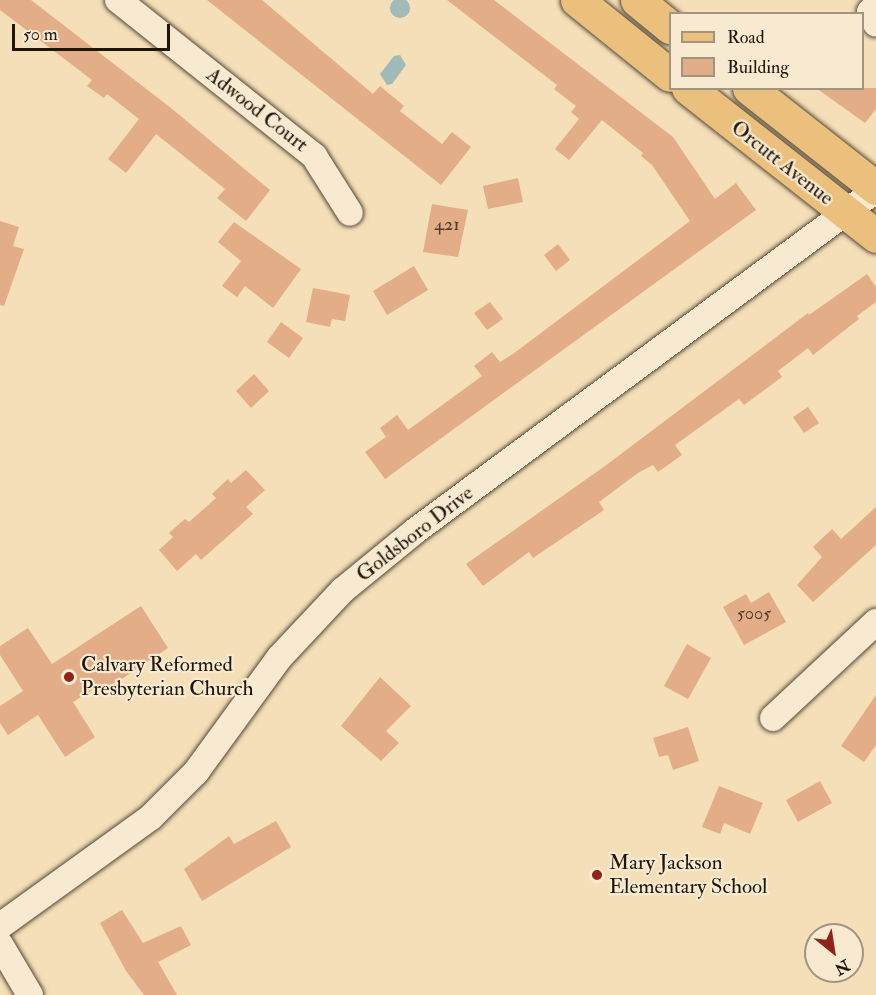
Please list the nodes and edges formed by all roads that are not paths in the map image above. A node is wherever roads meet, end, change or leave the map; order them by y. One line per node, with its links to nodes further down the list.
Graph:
1 (118, 0): 11 (street, Adwood Court)
2 (577, 0): 7 (main road)
3 (637, 0): 6 (main road)
4 (876, 4): 5 (street)
5 (876, 24)
6 (669, 26)
7 (669, 74)
8 (691, 90): 12 (main road, Orcutt Avenue)
9 (751, 90): 10 (main road, Orcutt Avenue)
10 (876, 189): 12 (street, Goldsboro Drive)
11 (350, 213)
12 (846, 213): 13 (main road, Orcutt Avenue); 16 (street, Goldsboro Drive)
13 (876, 237)
14 (876, 622): 15 (street)
15 (773, 718)
16 (0, 926)
17 (0, 944): 18 (street)
18 (30, 995)

